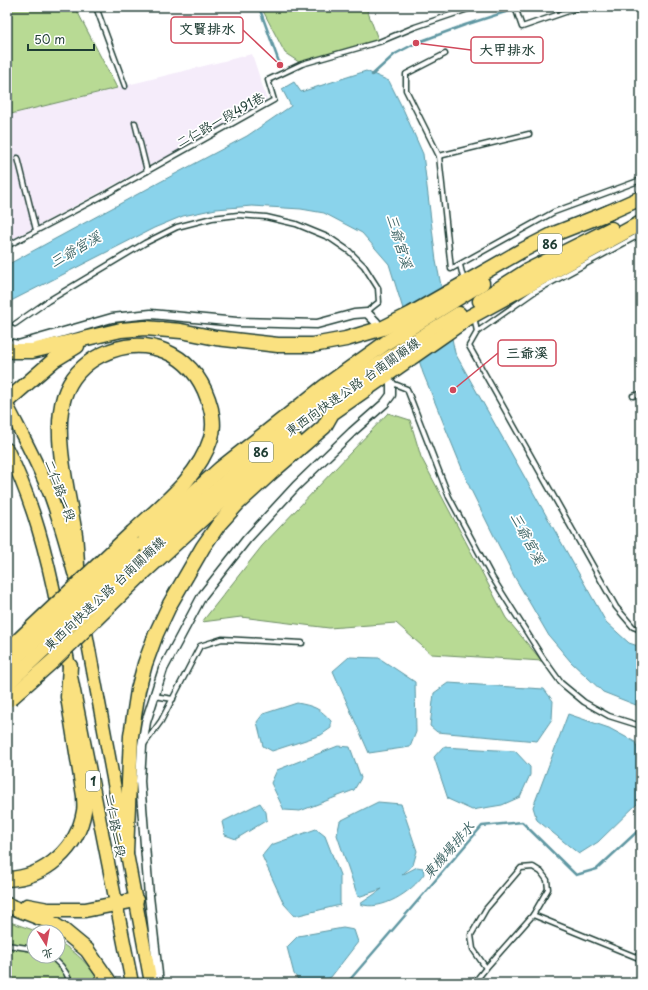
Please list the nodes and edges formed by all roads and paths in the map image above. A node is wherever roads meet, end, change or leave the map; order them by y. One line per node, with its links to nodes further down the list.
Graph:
1 (96, 7): 6 (lane)
2 (474, 7): 11 (lane, 二仁路一段491巷)
3 (515, 7): 4 (lane)
4 (580, 7)
5 (445, 54): 9 (lane)
6 (125, 86)
7 (135, 122): 11 (lane)
8 (529, 134): 9 (lane)
9 (439, 156): 19 (lane)
10 (18, 158): 16 (lane)
11 (147, 171): 16 (lane, 二仁路一段491巷)
12 (641, 180): 19 (lane)
13 (641, 198): 20 (highway)
14 (641, 215): 22 (highway, 東西向快速公路 台南關廟線 / 86)
15 (641, 222): 22 (highway)
16 (36, 230): 18 (lane, 二仁路一段491巷)
17 (641, 234): 25 (lane)
18 (7, 246)
19 (460, 265): 20 (lane)
20 (462, 286): 24 (highway); 29 (highway, 東西向快速公路 台南關廟線 / 86)
21 (367, 313): 23 (lane); 24 (street); 27 (street)
22 (470, 316): 25 (lane); 29 (highway, 東西向快速公路 台南關廟線 / 86); 30 (highway)
23 (15, 324)
24 (379, 325): 26 (highway)
25 (477, 332): 40 (lane)
26 (96, 336): 28 (highway); 33 (highway)
27 (7, 343)
28 (7, 349)
29 (388, 349): 37 (highway, 東西向快速公路 台南關廟線 / 86); 38 (highway, 東西向快速公路 台南關廟線 / 86)
30 (392, 376): 35 (highway); 46 (street); 49 (lane)
31 (641, 394): 32 (lane)
32 (633, 396)
33 (7, 401)
34 (7, 405): 39 (main road, 二仁路一段 / 1)
35 (332, 413): 38 (highway); 51 (highway)
36 (7, 449): 44 (main road, 二仁路二段 / 1)
37 (135, 539): 39 (highway); 42 (highway, bridge); 43 (highway, 東西向快速公路 台南關廟線 / 86, bridge)
38 (142, 566): 45 (highway, 東西向快速公路 台南關廟線 / 86, bridge); 48 (highway, bridge)
39 (78, 590): 51 (main road, 二仁路二段 / 1)
40 (641, 630)
41 (302, 643): 47 (lane)
42 (7, 651)
43 (7, 666)
44 (70, 666): 52 (highway); 54 (main road, 二仁路二段 / 1)
45 (7, 684)
46 (153, 696): 47 (lane); 50 (street)
47 (173, 698): 50 (lane)
48 (9, 700)
49 (641, 726)
50 (142, 746): 69 (street)
51 (126, 852): 53 (main road, 二仁路二段 / 1)
52 (7, 879)
53 (136, 900): 54 (highway); 68 (main road, 二仁路二段 / 1)
54 (117, 903): 55 (highway); 67 (main road, 二仁路二段 / 1)
55 (7, 904): 66 (highway)
56 (7, 910): 58 (street)
57 (533, 915): 62 (lane); 64 (lane); 64 (lane)
58 (43, 924)
59 (66, 939): 66 (street)
60 (7, 945): 61 (lane)
61 (26, 948)
62 (641, 959)
63 (59, 964): 65 (lane)
64 (486, 968): 70 (lane)
65 (70, 982)
66 (109, 983)
67 (132, 983)
68 (151, 983)
69 (159, 983)
70 (474, 983)

